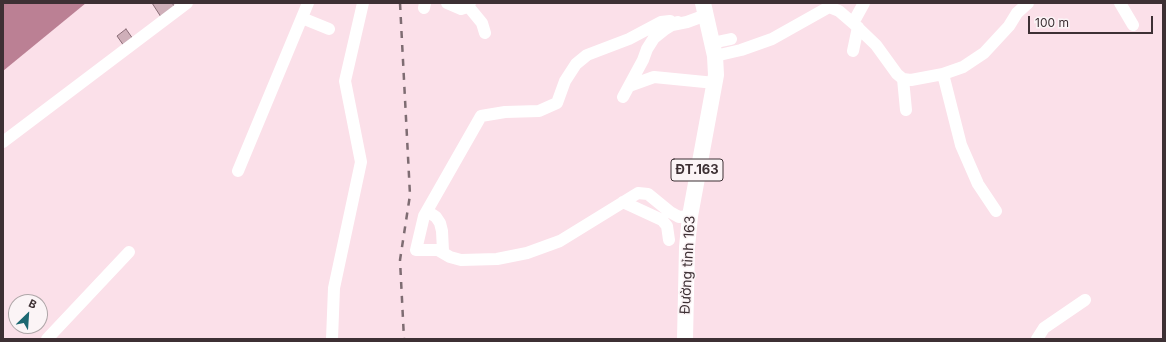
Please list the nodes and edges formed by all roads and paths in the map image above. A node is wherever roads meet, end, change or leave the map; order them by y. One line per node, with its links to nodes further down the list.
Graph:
1 (187, 3): 24 (street)
2 (308, 3): 11 (street)
3 (363, 3): 35 (street)
4 (447, 3): 8 (street)
5 (864, 3): 13 (street)
6 (1028, 3): 20 (street)
7 (1120, 3): 14 (street)
8 (469, 4): 16 (street)
9 (824, 6): 13 (street); 18 (street)
10 (705, 9): 12 (street); 18 (main road, Đường tỉnh 163 / ĐT.163)
11 (302, 18): 15 (street); 25 (street)
12 (672, 25): 22 (street); 27 (street)
13 (856, 25): 19 (street); 21 (street)
14 (1133, 25)
15 (329, 29)
16 (485, 34)
17 (731, 39): 18 (street)
18 (713, 50): 22 (main road, Đường tỉnh 163 / ĐT.163)
19 (853, 52)
20 (943, 74): 21 (street); 28 (street)
21 (903, 79): 23 (street)
22 (715, 83): 29 (main road, Đường tỉnh 163 / ĐT.163)
23 (906, 110)
24 (3, 142)
25 (238, 171)
26 (623, 202): 29 (street); 30 (street); 31 (street)
27 (427, 211): 31 (street); 31 (street)
28 (996, 211)
29 (690, 216): 36 (main road, Đường tỉnh 163 / ĐT.163)
30 (669, 240)
31 (443, 251)
32 (129, 252): 34 (street)
33 (1085, 300): 37 (street)
34 (47, 339)
35 (332, 339)
36 (685, 339)
37 (1037, 339)

